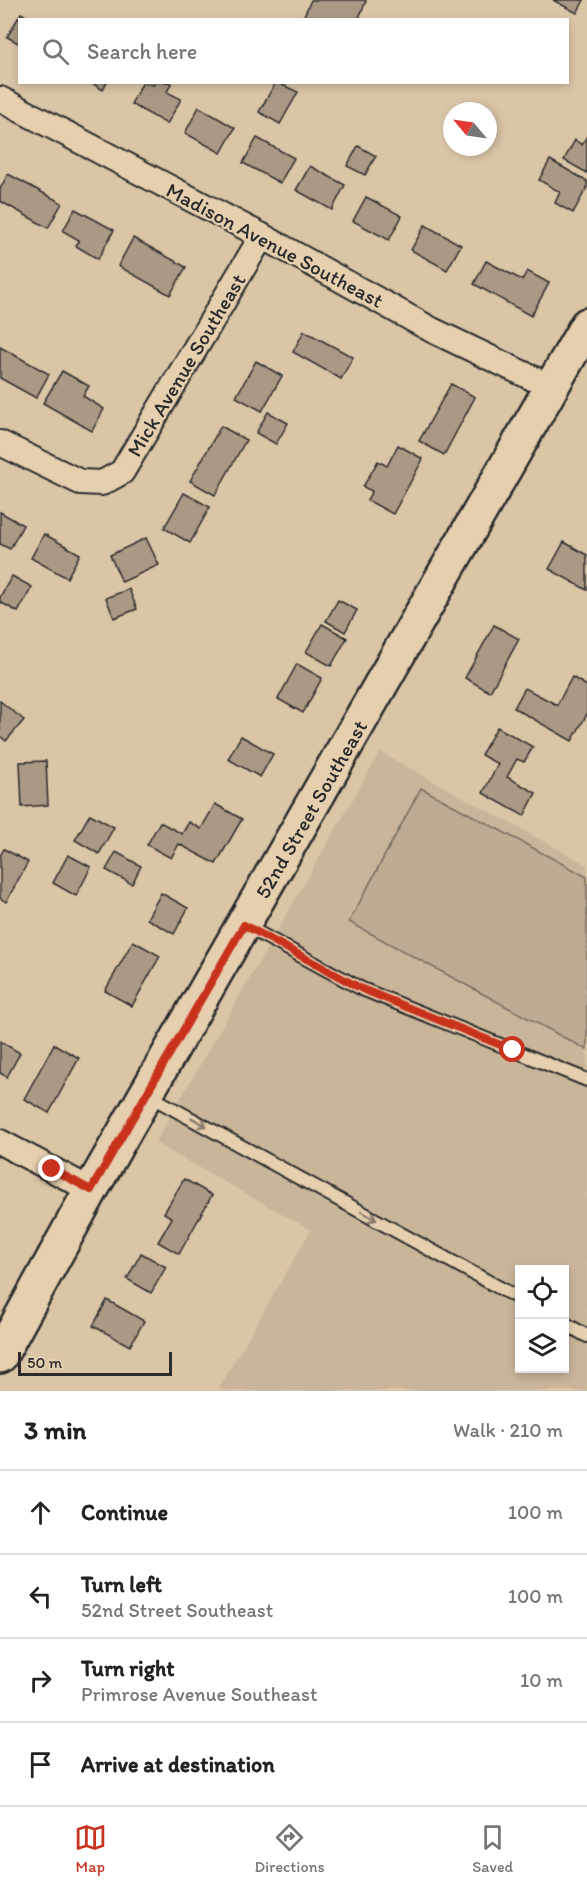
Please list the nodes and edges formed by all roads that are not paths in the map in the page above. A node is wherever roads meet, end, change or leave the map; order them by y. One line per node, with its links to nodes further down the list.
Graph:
1 (0, 99): 2 (street, Madison Avenue Southeast)
2 (262, 236): 4 (street, Madison Avenue Southeast); 5 (street, Mick Avenue Southeast)
3 (587, 325): 4 (main road, 52nd Street Southeast)
4 (551, 387): 6 (main road, 52nd Street Southeast)
5 (0, 443)
6 (244, 925): 7 (lane); 8 (main road, 52nd Street Southeast)
7 (587, 1080)
8 (147, 1094): 10 (main road, 52nd Street Southeast); 11 (lane, one-way to 11)
9 (0, 1142): 10 (street)
10 (91, 1190): 14 (main road, 52nd Street Southeast)
11 (515, 1297)
12 (569, 1326): 13 (lane)
13 (587, 1336)
14 (0, 1356)

